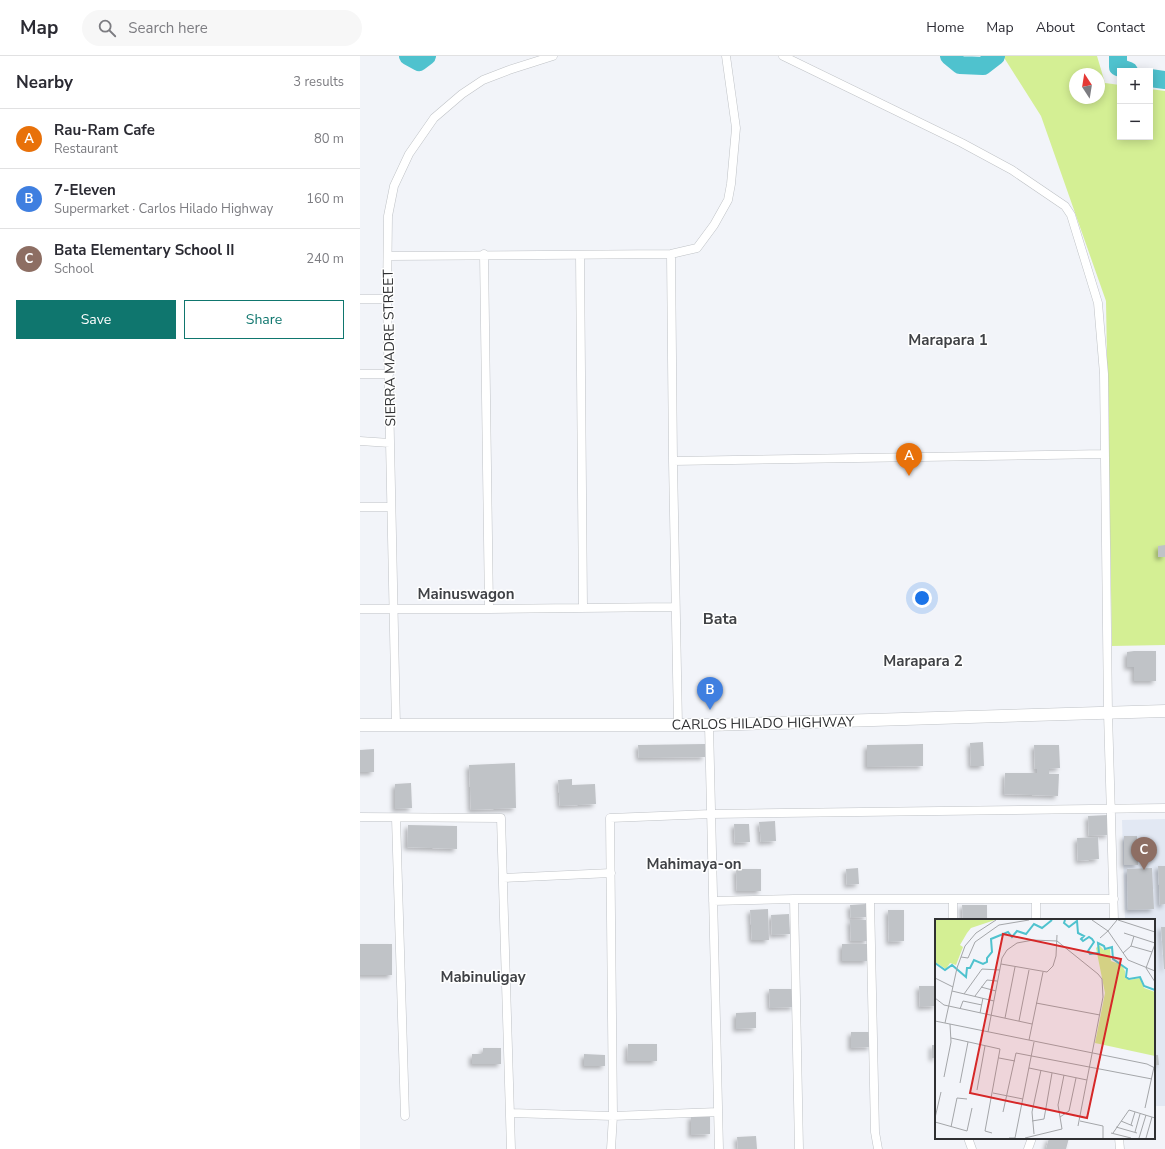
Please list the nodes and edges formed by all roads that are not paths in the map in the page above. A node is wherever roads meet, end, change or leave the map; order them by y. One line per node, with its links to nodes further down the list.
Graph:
1 (553, 56): 7 (street, SIERRA MADRE STREET)
2 (726, 56): 5 (street)
3 (783, 56): 14 (street)
4 (484, 254): 6 (street); 7 (street); 22 (street)
5 (672, 254): 6 (street); 15 (street)
6 (580, 255): 20 (street)
7 (388, 256): 8 (street, SIERRA MADRE STREET)
8 (387, 298): 9 (street); 11 (street, SIERRA MADRE STREET)
9 (360, 299)
10 (360, 374): 11 (street)
11 (389, 374): 13 (street, SIERRA MADRE STREET)
12 (360, 441): 13 (street)
13 (390, 443): 17 (street, SIERRA MADRE STREET)
14 (1104, 454): 15 (street); 24 (street)
15 (673, 461): 18 (street)
16 (360, 507): 17 (street)
17 (391, 507): 19 (street, SIERRA MADRE STREET)
18 (675, 607): 20 (street); 26 (street)
19 (393, 608): 21 (street); 22 (street); 28 (street, SIERRA MADRE STREET)
20 (583, 608): 22 (street)
21 (360, 609)
22 (489, 609)
23 (1165, 711): 24 (main road, CARLOS HILADO HIGHWAY)
24 (1108, 713): 27 (main road, CARLOS HILADO HIGHWAY); 30 (street)
25 (360, 725): 28 (main road, CARLOS HILADO HIGHWAY)
26 (678, 725): 27 (main road, CARLOS HILADO HIGHWAY); 28 (main road, CARLOS HILADO HIGHWAY)
27 (709, 725): 31 (street)
28 (396, 726)
29 (1165, 808): 30 (street)
30 (1112, 809): 31 (street); 40 (street)
31 (711, 814): 34 (street); 41 (street)
32 (360, 817): 33 (street)
33 (396, 818): 35 (street); 47 (street)
34 (611, 873): 35 (street); 48 (street)
35 (504, 878): 46 (street)
36 (794, 899): 37 (street); 41 (street); 55 (street)
37 (870, 899): 38 (street); 56 (street)
38 (953, 899): 39 (street); 42 (street)
39 (1036, 899): 40 (street); 43 (street)
40 (1114, 899): 44 (street)
41 (713, 901): 45 (street)
42 (953, 919)
43 (1036, 919)
44 (1114, 919)
45 (718, 1112): 48 (street); 54 (street)
46 (510, 1113): 48 (street); 52 (street)
47 (405, 1116)
48 (613, 1116): 53 (street)
49 (968, 1139): 57 (street)
50 (1032, 1139): 58 (street)
51 (1119, 1139): 59 (street)
52 (511, 1149)
53 (611, 1149)
54 (718, 1149)
55 (799, 1149)
56 (878, 1149)
57 (972, 1149)
58 (1028, 1149)
59 (1120, 1149)

